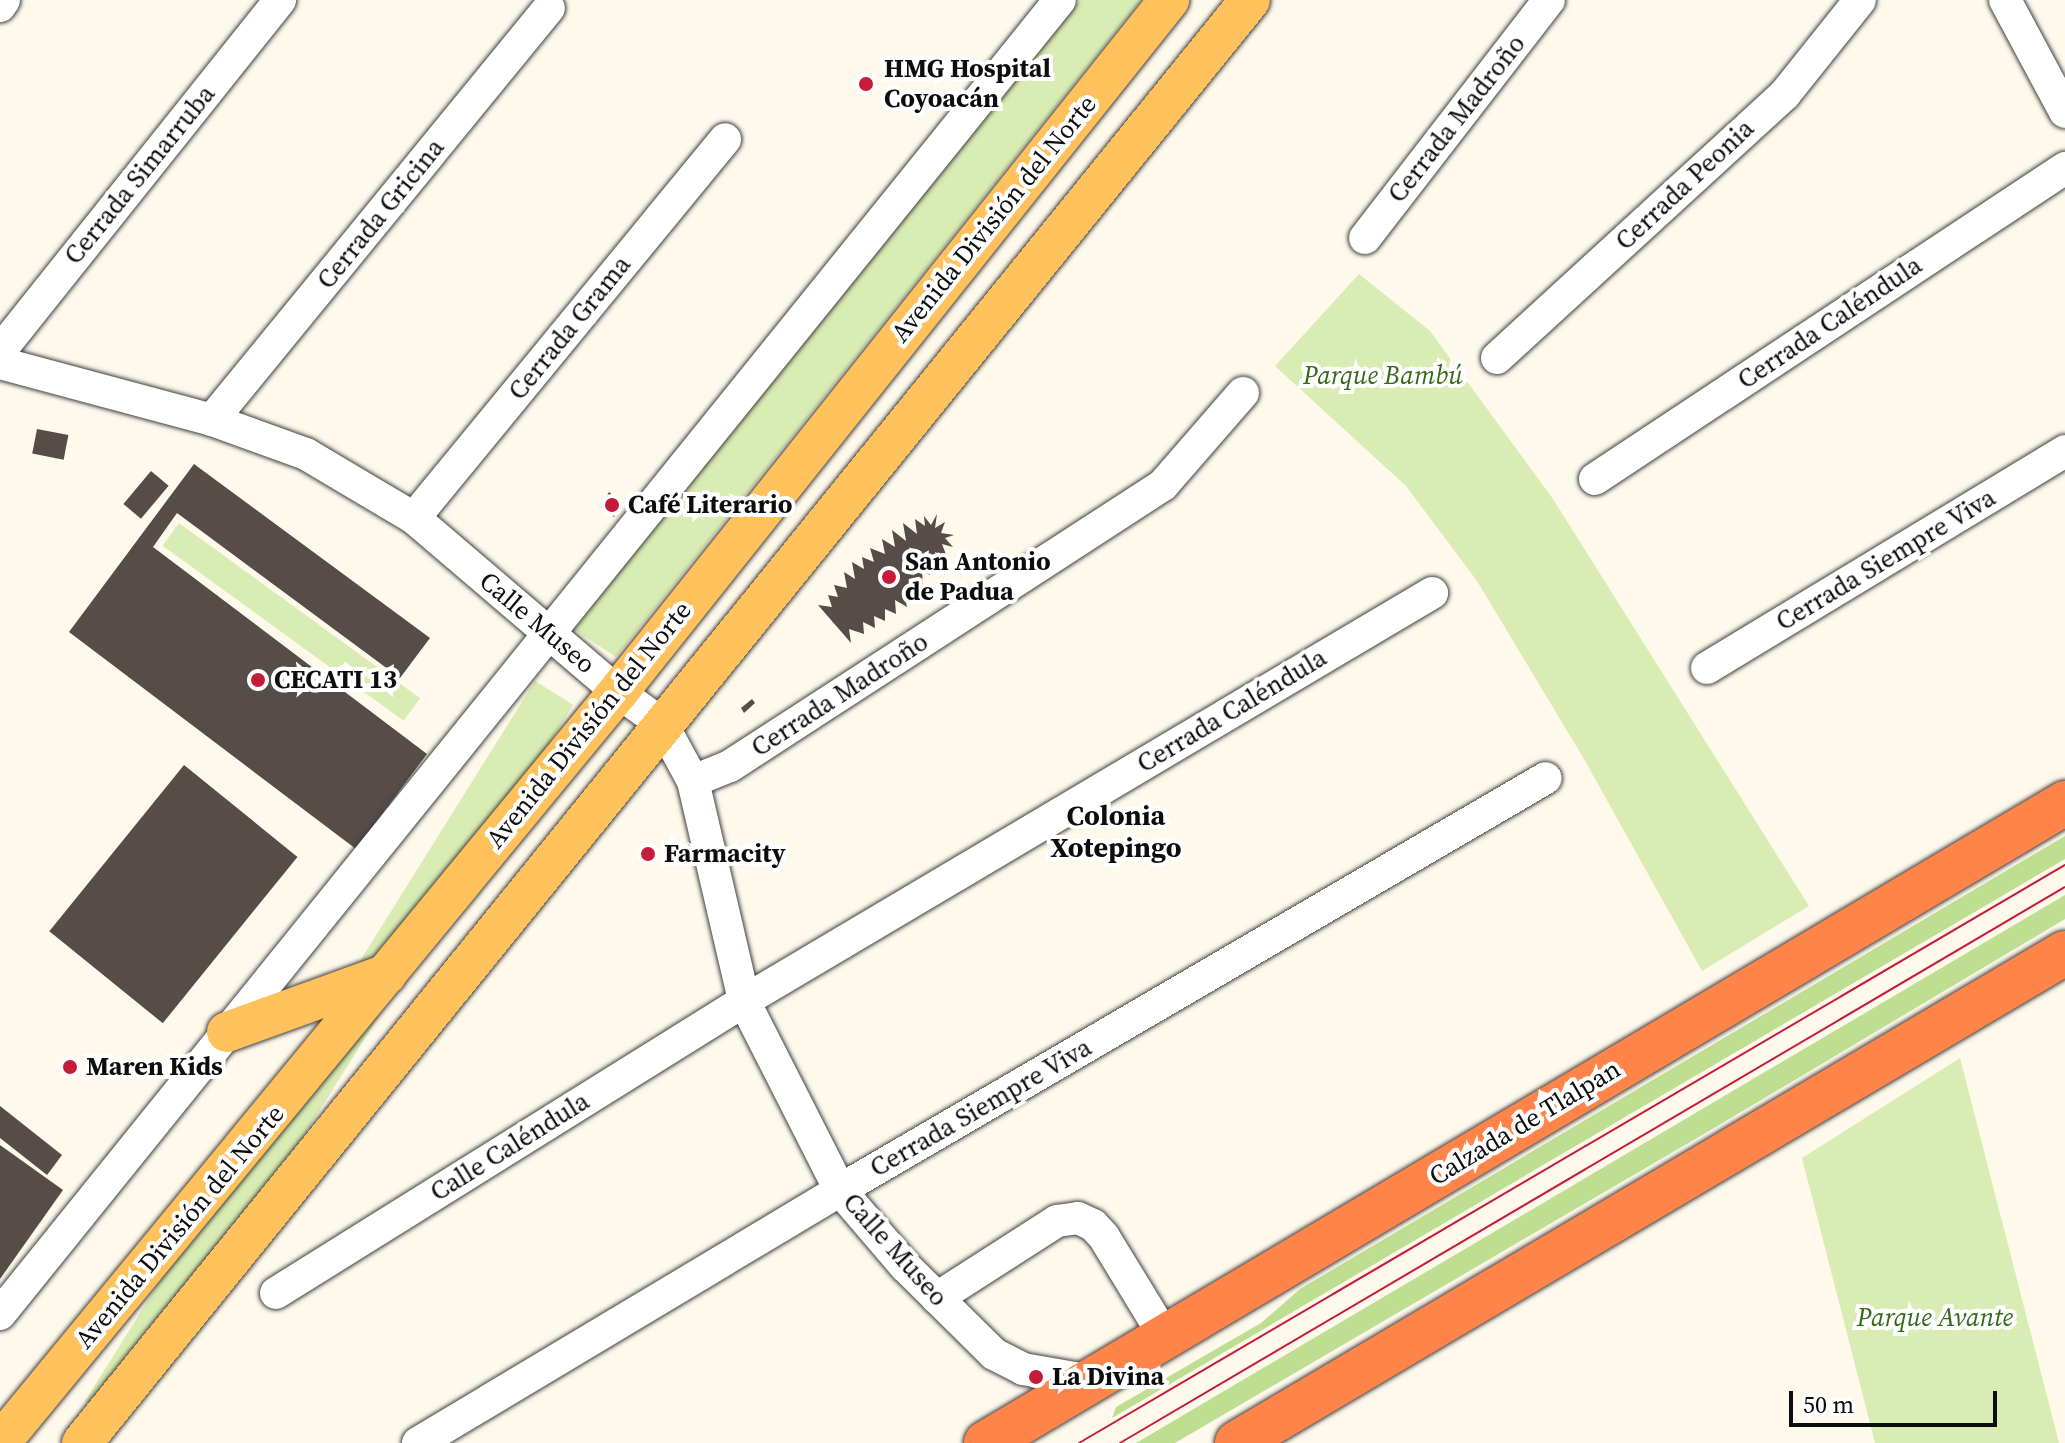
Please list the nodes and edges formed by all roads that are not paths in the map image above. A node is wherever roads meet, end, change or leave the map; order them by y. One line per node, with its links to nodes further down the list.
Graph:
1 (4, 0): 9 (street)
2 (280, 0): 16 (street, Cerrada Simarruba)
3 (1060, 0): 25 (street)
4 (1169, 0): 27 (main road, Avenida División del Norte)
5 (1250, 0): 28 (main road)
6 (1549, 0): 15 (street, Cerrada Madroño)
7 (1860, 0): 17 (street, Cerrada Peonia)
8 (2005, 0): 11 (street)
9 (0, 6)
10 (549, 8): 20 (street, Cerrada Gricina)
11 (2056, 73): 12 (street)
12 (2065, 112)
13 (725, 139): 23 (street, Cerrada Grama)
14 (2065, 168): 22 (street, Cerrada Caléndula)
15 (1365, 238)
16 (0, 351)
17 (1497, 358)
18 (0, 363): 20 (street, Calle Museo)
19 (1243, 393): 30 (street, Cerrada Madroño)
20 (212, 420): 23 (street, Calle Museo)
21 (2065, 451): 26 (street, Cerrada Siempre Viva)
22 (1595, 479)
23 (414, 518): 25 (street, Calle Museo)
24 (1432, 593): 34 (street, Cerrada Caléndula)
25 (549, 633): 27 (street, Calle Museo); 35 (street)
26 (1707, 668)
27 (618, 692): 28 (street, Calle Museo); 33 (main road, Avenida División del Norte)
28 (662, 724): 30 (street, Calle Museo); 43 (main road)
29 (1546, 778): 36 (street, Cerrada Siempre Viva)
30 (693, 781): 34 (street, Calle Museo)
31 (2065, 803): 40 (highway, Calzada de Tlalpan)
32 (2065, 953): 46 (highway)
33 (387, 974): 35 (main road); 42 (main road, Avenida División del Norte)
34 (744, 1001): 36 (street, Calle Museo); 37 (street, Calle Caléndula)
35 (227, 1032): 39 (street)
36 (840, 1190): 38 (street, Calle Museo); 44 (street, Cerrada Siempre Viva)
37 (276, 1293)
38 (937, 1298): 40 (street); 41 (street, Calle Museo)
39 (0, 1314)
40 (1165, 1337): 41 (highway, Calzada de Tlalpan)
41 (1092, 1381): 45 (highway, Calzada de Tlalpan)
42 (0, 1443)
43 (82, 1443)
44 (418, 1443)
45 (986, 1443)
46 (1237, 1443)

